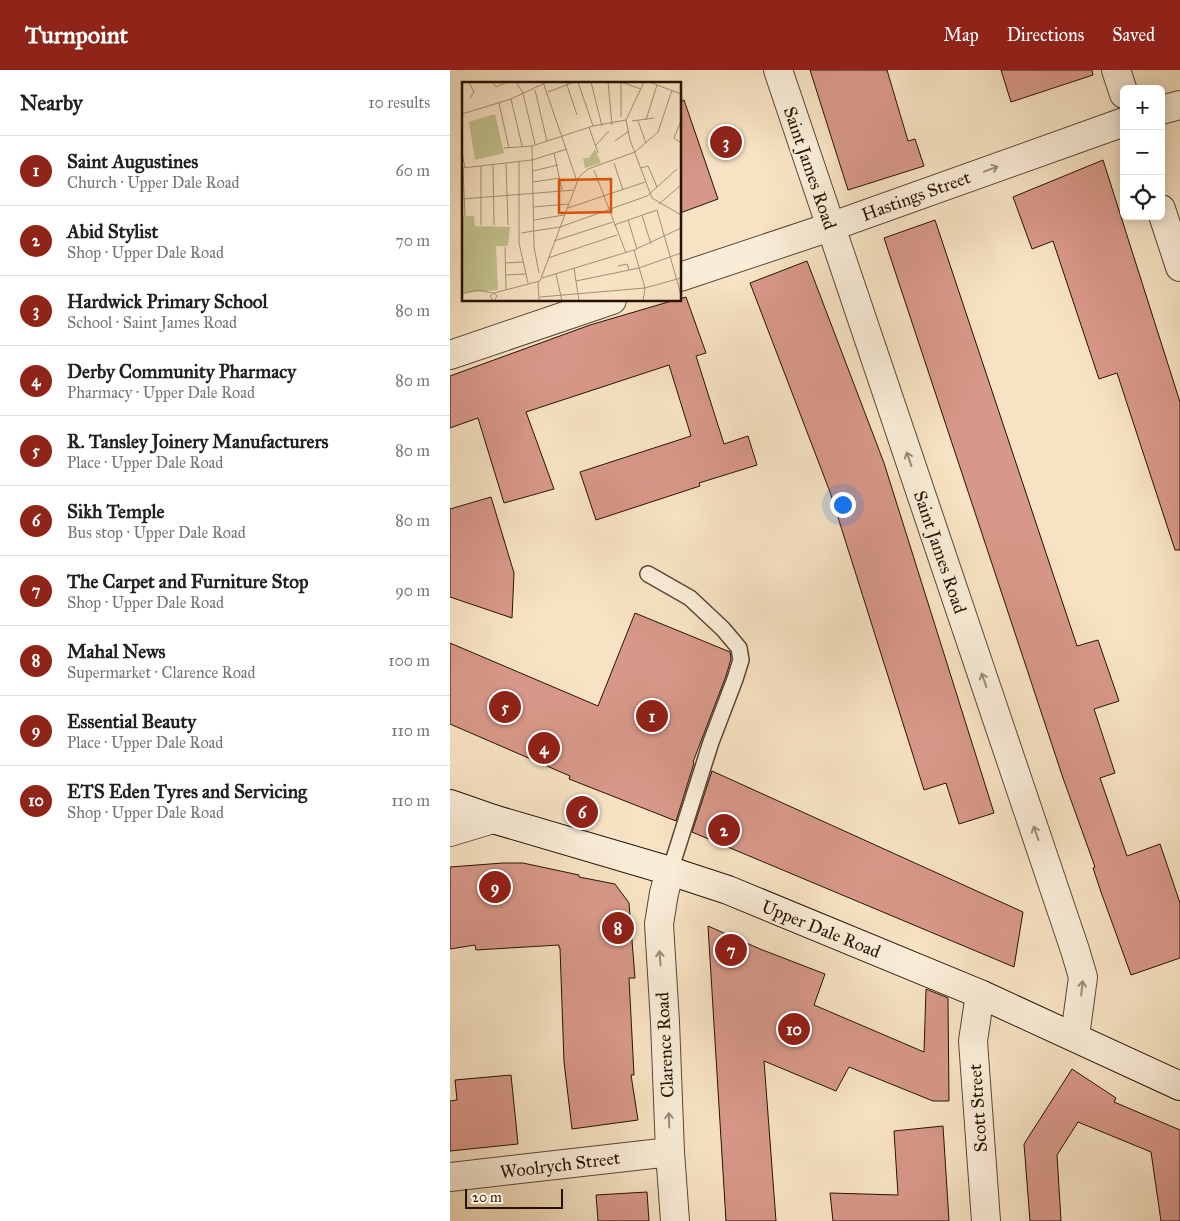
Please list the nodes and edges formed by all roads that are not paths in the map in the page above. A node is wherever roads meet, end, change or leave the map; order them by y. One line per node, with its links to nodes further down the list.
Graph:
1 (778, 70): 8 (street, Saint James Road)
2 (1116, 70): 3 (street)
3 (1121, 85)
4 (1180, 105): 5 (street)
5 (1165, 109)
6 (1120, 123): 8 (street, Hastings Street, one-way to 6)
7 (1165, 220): 9 (street)
8 (830, 227): 10 (street, Hastings Street); 19 (street, Saint James Road, one-way to 8)
9 (1180, 267)
10 (681, 277)
11 (609, 301): 12 (street)
12 (450, 355)
13 (648, 574): 17 (lane)
14 (450, 804): 15 (street, Upper Dale Road)
15 (493, 819): 16 (street); 17 (street, Upper Dale Road)
16 (450, 832)
17 (670, 871): 18 (street, Upper Dale Road); 21 (street, Clarence Road, one-way to 17)
18 (980, 994): 19 (street, Upper Dale Road); 24 (street, Scott Street)
19 (1075, 1036): 20 (street, Upper Dale Road)
20 (1180, 1086)
21 (670, 1152): 22 (street, Woolrych Street); 23 (street, Clarence Road)
22 (450, 1177)
23 (675, 1221)
24 (986, 1221)

